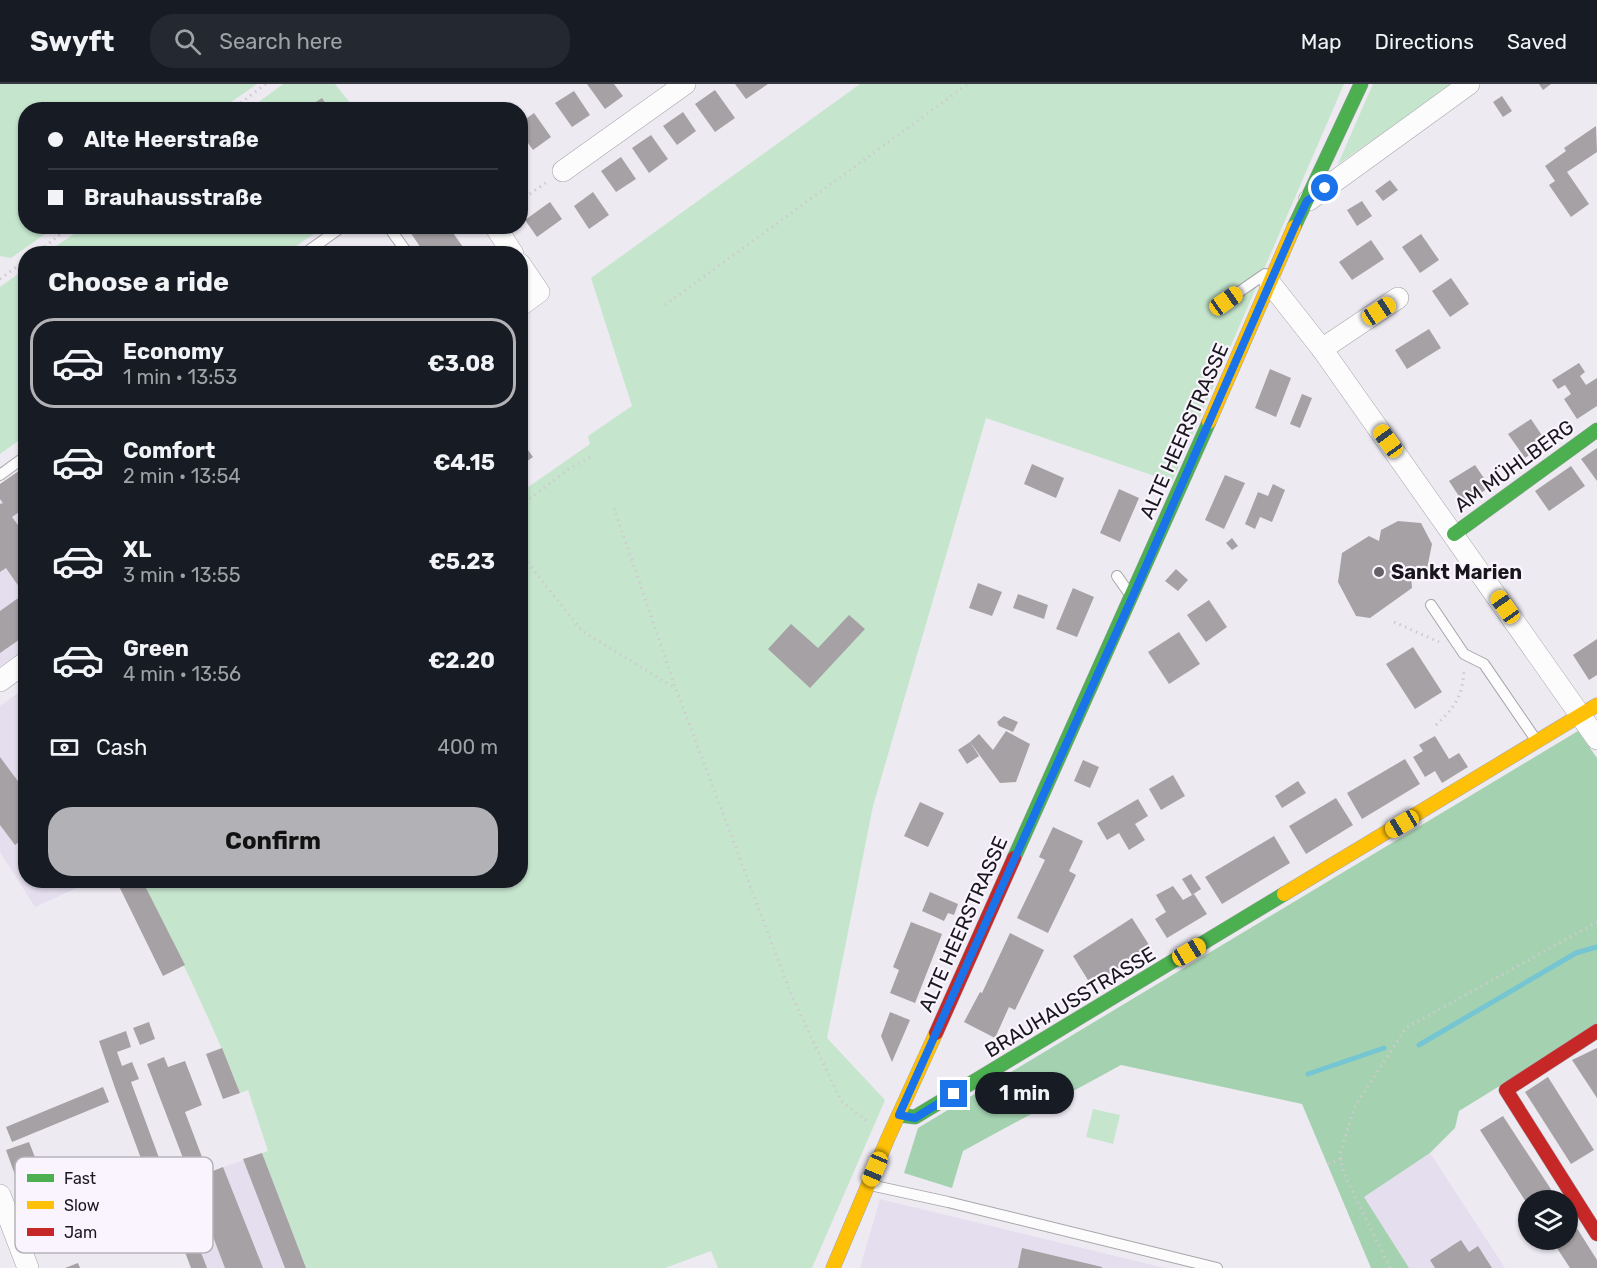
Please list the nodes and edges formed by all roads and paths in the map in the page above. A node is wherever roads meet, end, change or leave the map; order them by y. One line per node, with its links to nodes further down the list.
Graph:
1 (266, 84): 6 (path)
2 (685, 84): 7 (street)
3 (968, 84): 21 (path)
4 (1361, 84): 9 (street, ALTE HEERSTRASSE)
5 (1469, 84): 9 (street)
6 (242, 102)
7 (563, 171): 8 (path)
8 (528, 195)
9 (1307, 201): 15 (street, ALTE HEERSTRASSE)
10 (60, 234): 12 (path)
11 (332, 234): 13 (lane)
12 (45, 246)
13 (315, 246)
14 (18, 266): 17 (path)
15 (1274, 274): 20 (lane); 22 (street); 32 (street, ALTE HEERSTRASSE)
16 (528, 276): 19 (street)
17 (0, 279)
18 (1398, 298): 22 (street)
19 (528, 300)
20 (1226, 301)
21 (665, 305)
22 (1322, 349): 29 (street)
23 (1597, 430): 29 (street, AM MÜHLBERG)
24 (593, 456): 27 (path)
25 (18, 462): 26 (lane)
26 (0, 475)
27 (528, 500)
28 (614, 508): 38 (path)
29 (1454, 534): 39 (street)
30 (528, 563): 38 (path)
31 (1117, 576): 32 (lane)
32 (1132, 598): 45 (street, ALTE HEERSTRASSE)
33 (1431, 605): 35 (lane)
34 (1394, 622): 35 (path)
35 (1464, 654): 40 (path); 42 (lane)
36 (18, 669): 37 (street)
37 (0, 681)
38 (676, 689): 46 (path)
39 (1589, 710): 41 (street); 42 (street, BRAUHAUSSTRASSE)
40 (1436, 725)
41 (1597, 739)
42 (1538, 742): 45 (street, BRAUHAUSSTRASSE)
43 (1597, 922): 47 (path)
44 (1597, 1031): 52 (street)
45 (899, 1115): 46 (street, ALTE HEERSTRASSE)
46 (888, 1138): 49 (street, ALTE HEERSTRASSE)
47 (1341, 1159): 48 (path); 54 (path)
48 (1328, 1164)
49 (868, 1185): 56 (street, ALTE HEERSTRASSE); 57 (lane)
50 (0, 1195): 51 (street)
51 (15, 1234)
52 (1597, 1234)
53 (22, 1253): 55 (street)
54 (1389, 1267): 58 (path)
55 (28, 1268)
56 (833, 1268)
57 (1217, 1268)
58 (1384, 1268)

